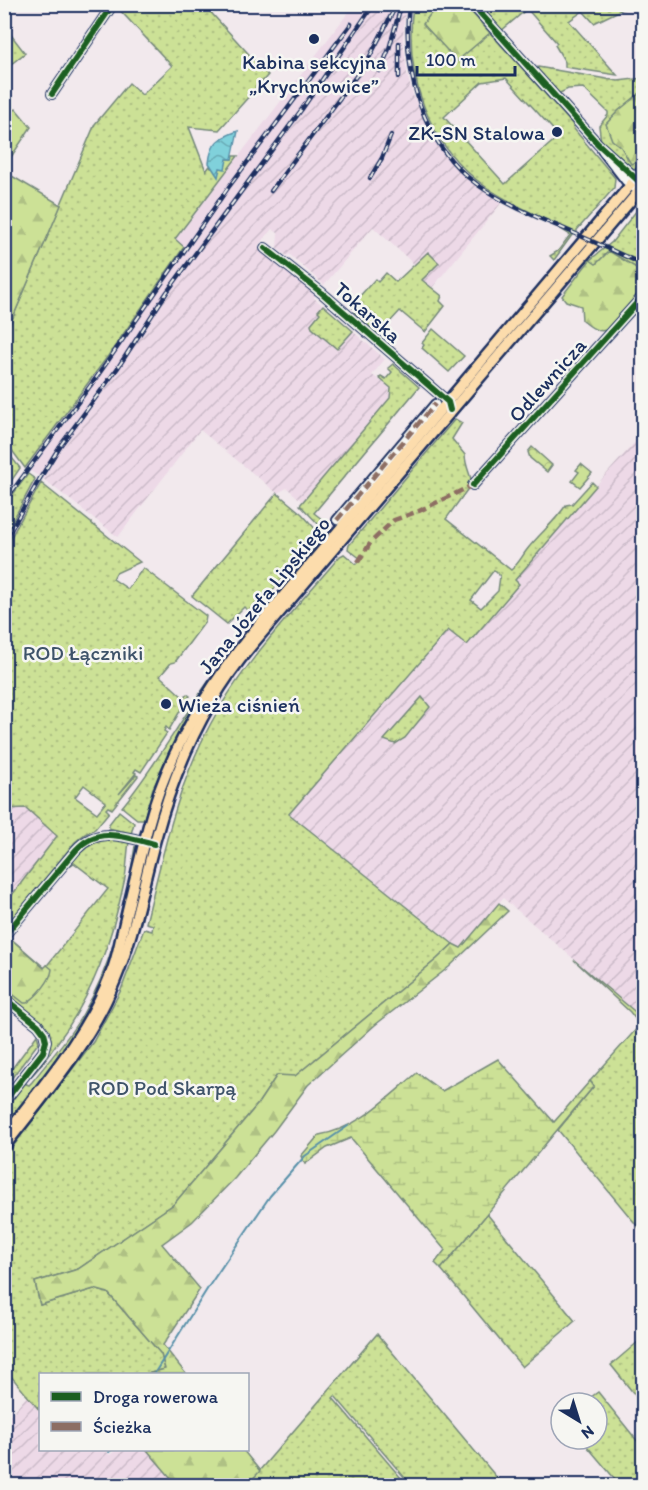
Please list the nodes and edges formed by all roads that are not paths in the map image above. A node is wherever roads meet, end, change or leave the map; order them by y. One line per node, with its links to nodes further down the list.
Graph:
1 (113, 4): 3 (street)
2 (472, 4): 5 (street)
3 (52, 94)
4 (644, 169): 5 (main road, Jana Józefa Lipskiego)
5 (640, 187): 9 (main road, Jana Józefa Lipskiego)
6 (265, 248): 9 (street, Tokarska)
7 (644, 295): 10 (street, Odlewnicza)
8 (435, 404): 11 (street)
9 (452, 405): 12 (main road, Jana Józefa Lipskiego)
10 (473, 485)
11 (337, 520)
12 (149, 843): 13 (street); 16 (main road, Jana Józefa Lipskiego); 17 (main road, Jana Józefa Lipskiego)
13 (4, 936)
14 (4, 998): 15 (street)
15 (4, 1102)
16 (4, 1136)
17 (4, 1147)

